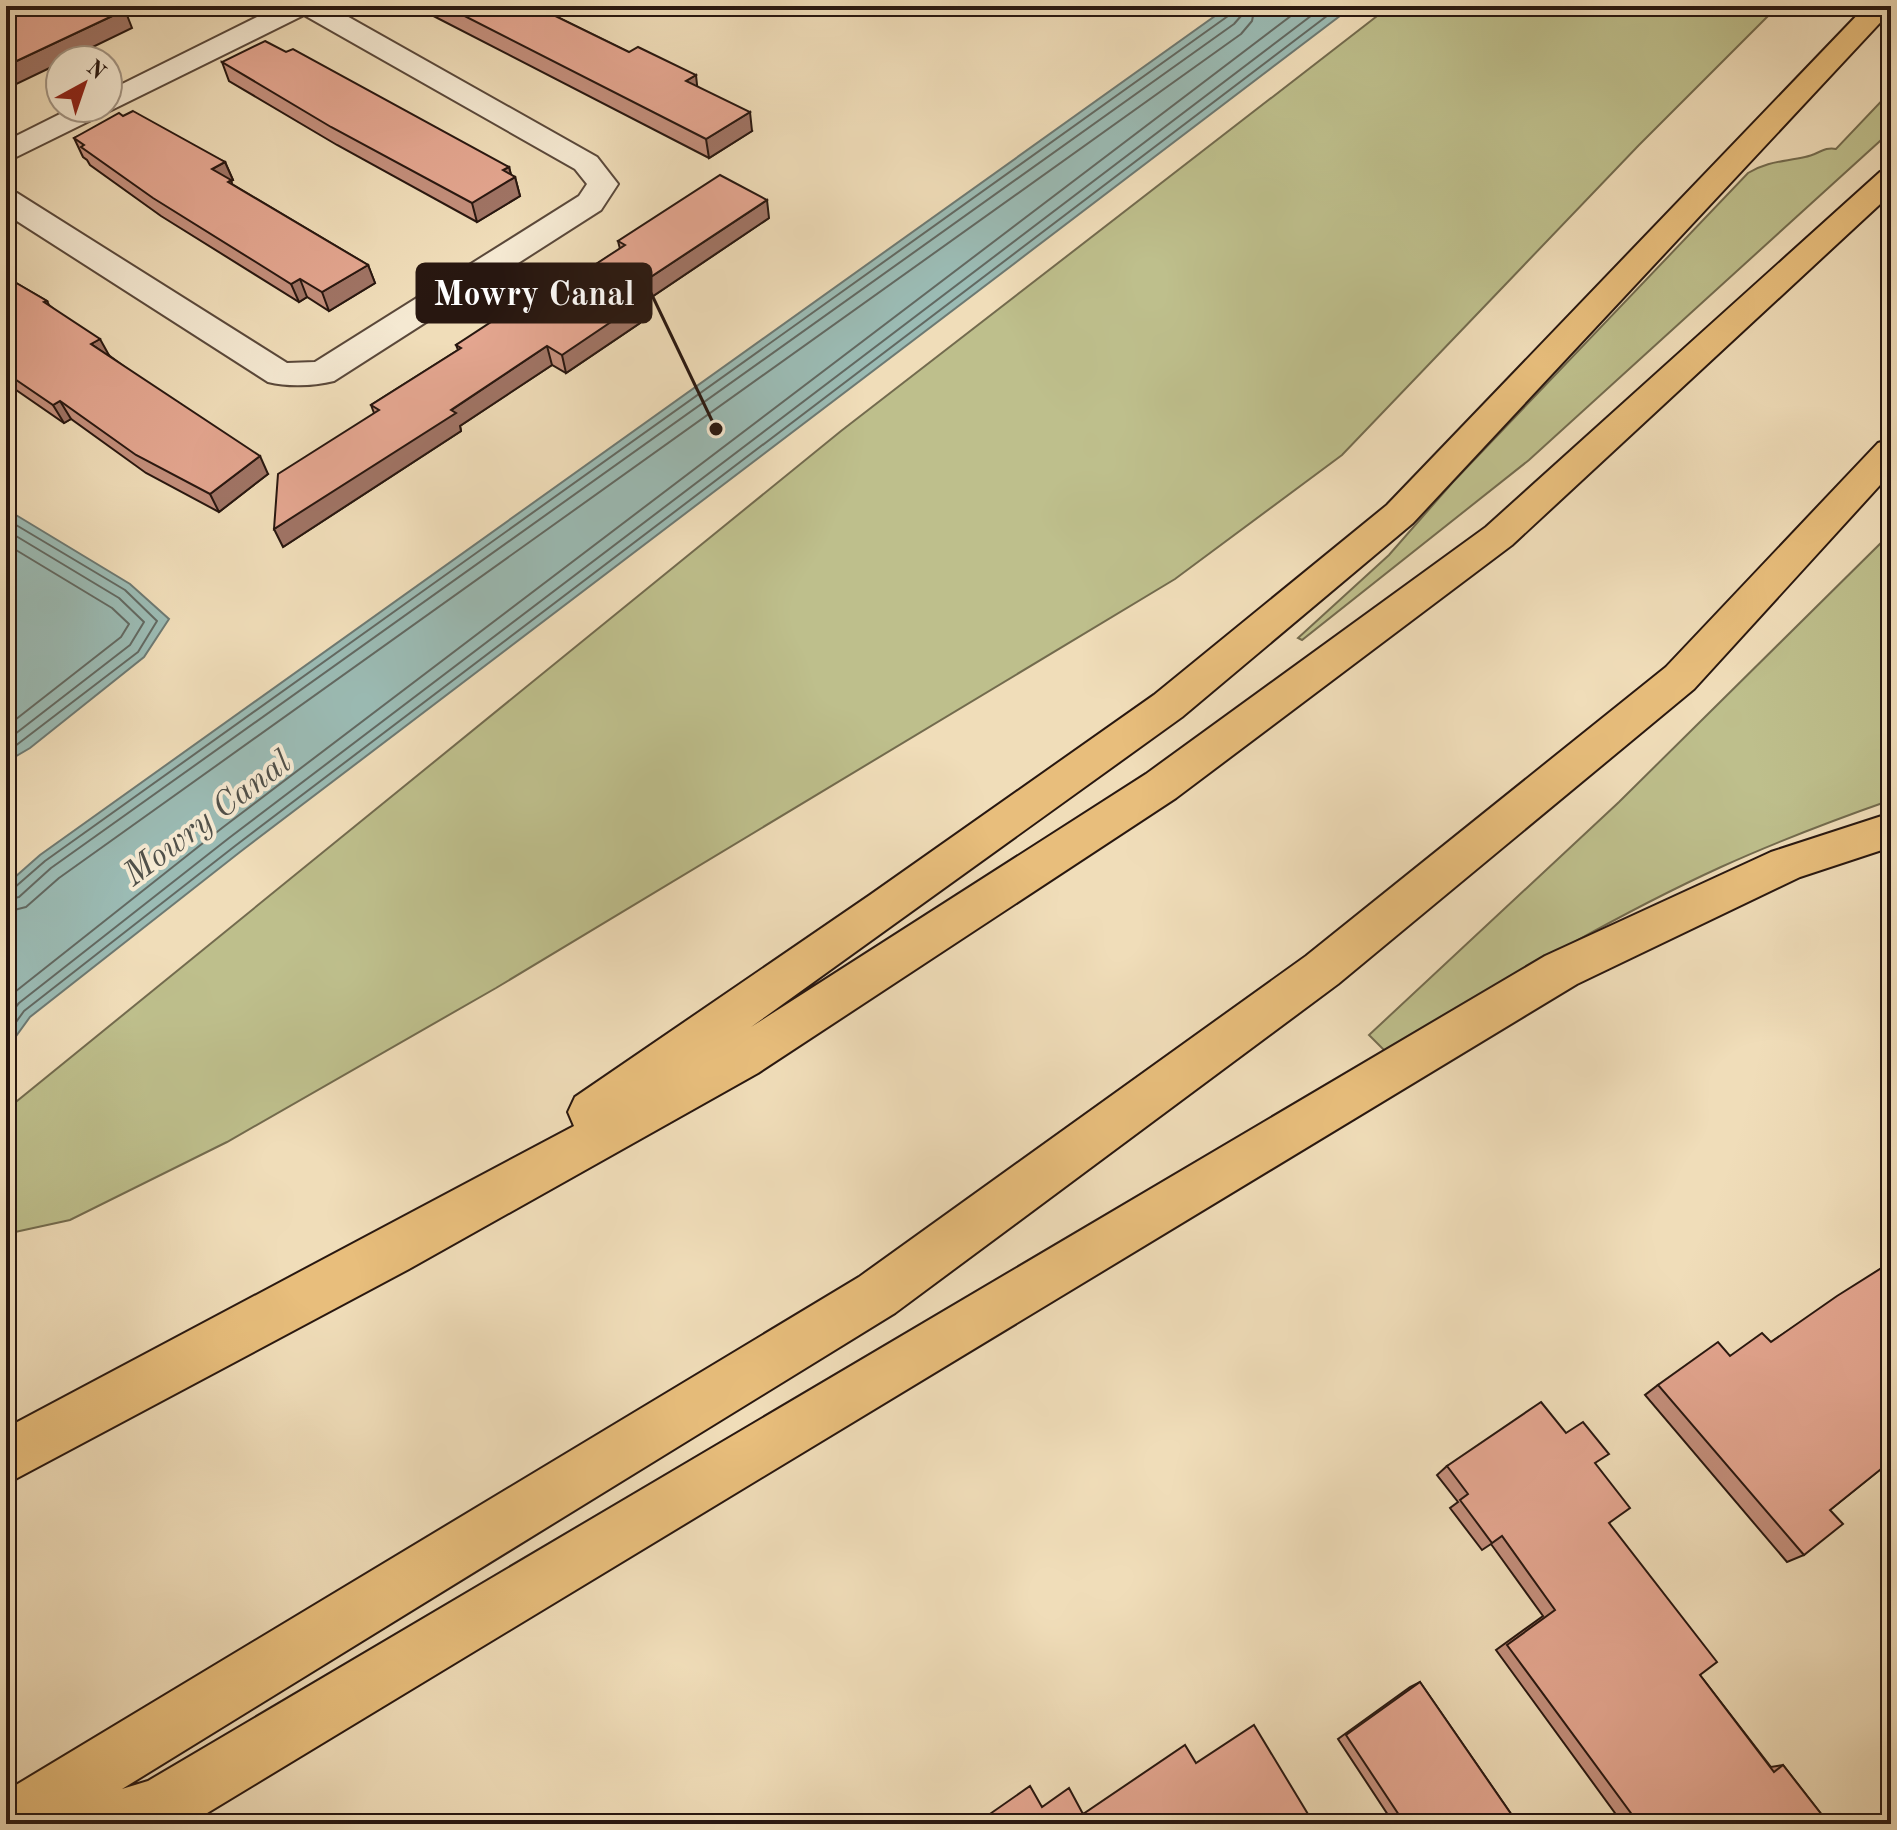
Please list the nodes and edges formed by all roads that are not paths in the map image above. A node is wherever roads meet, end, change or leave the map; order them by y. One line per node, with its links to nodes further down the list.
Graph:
1 (300, 6): 4 (street)
2 (309, 6): 8 (street)
3 (1881, 6): 11 (highway)
4 (124, 94)
5 (63, 124): 6 (street)
6 (6, 153)
7 (1891, 178): 11 (highway)
8 (6, 200)
9 (1891, 451): 13 (highway)
10 (1891, 830): 14 (highway)
11 (391, 1252): 12 (highway)
12 (6, 1457)
13 (9, 1824)
14 (108, 1824)

